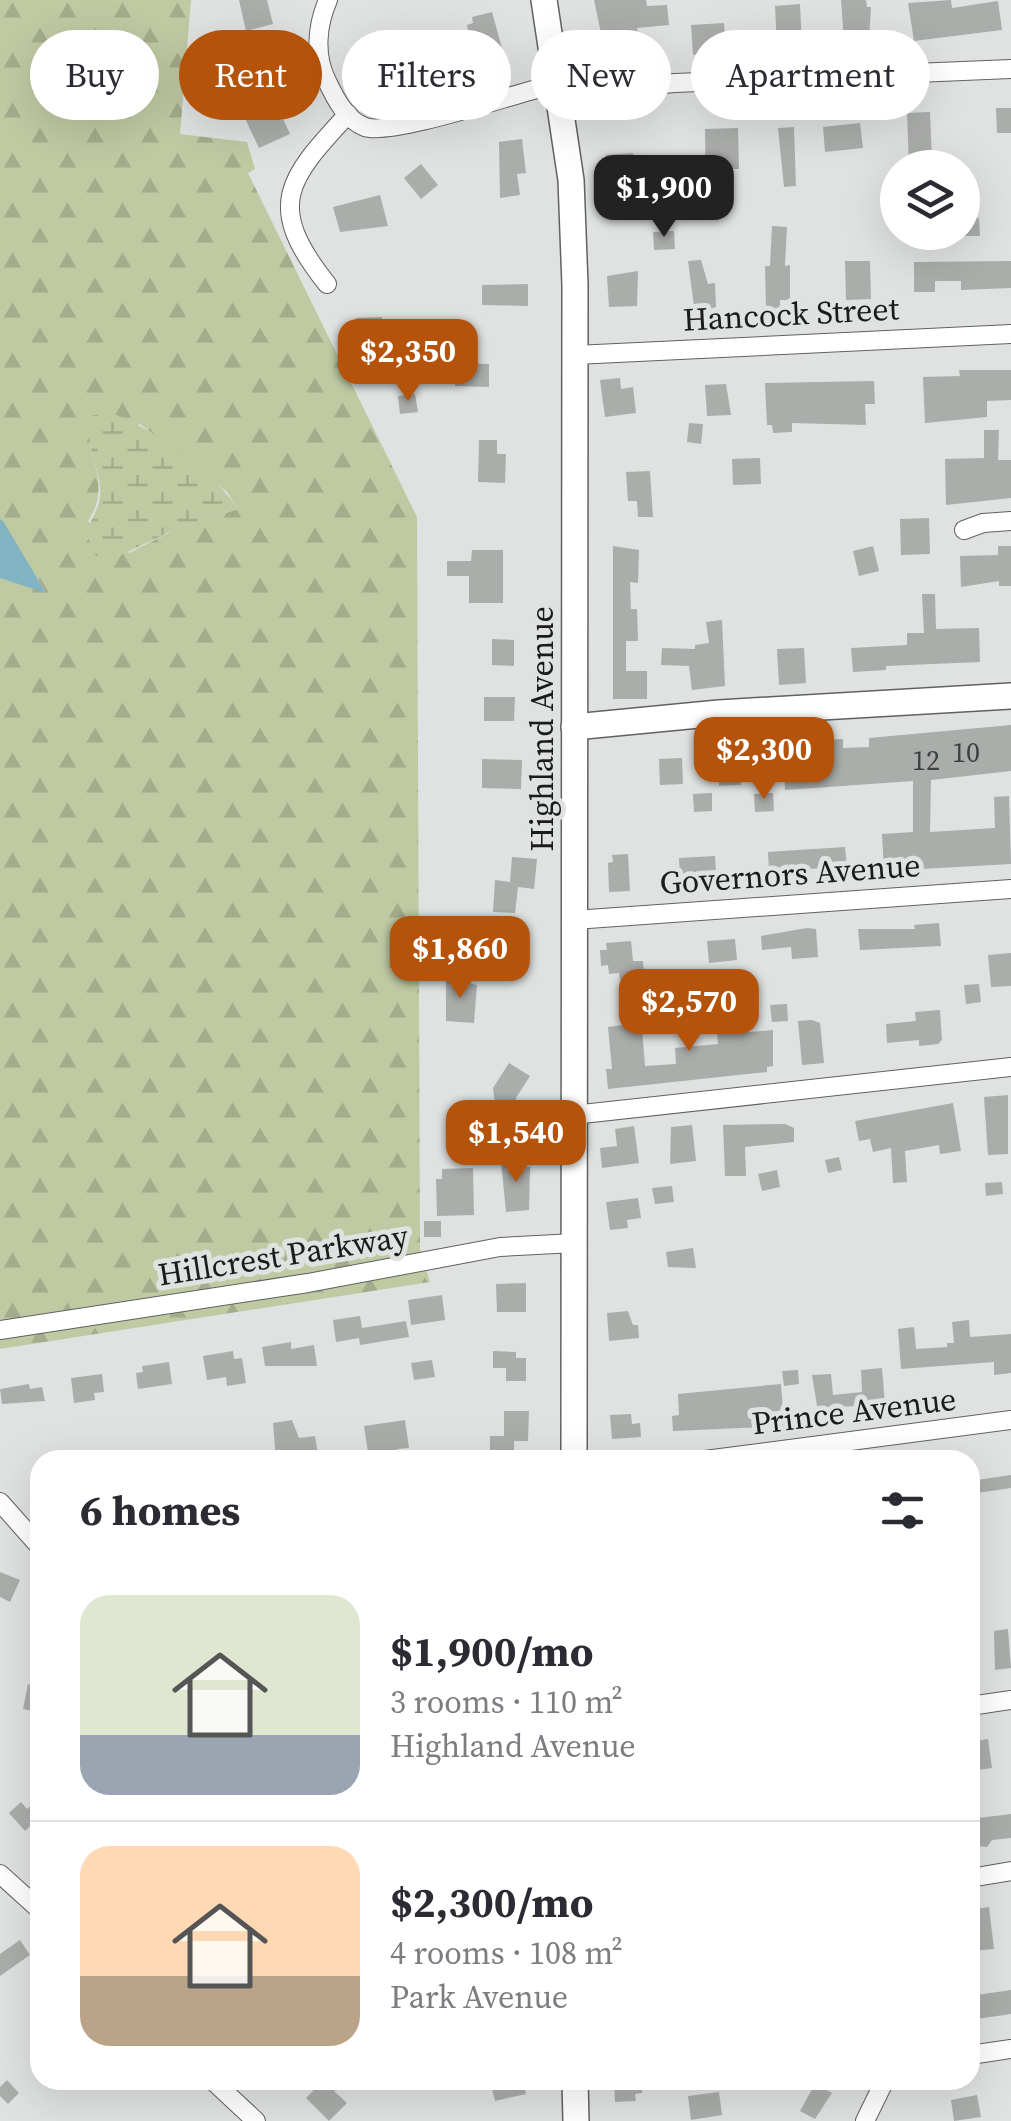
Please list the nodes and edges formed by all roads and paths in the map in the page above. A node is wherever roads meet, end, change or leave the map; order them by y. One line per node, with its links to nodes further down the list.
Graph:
1 (328, 0): 6 (street)
2 (544, 0): 3 (main road, Highland Avenue)
3 (549, 30)
4 (1011, 69): 5 (street)
5 (671, 83)
6 (342, 109)
7 (343, 120): 11 (street)
8 (356, 120): 9 (street)
9 (424, 120)
10 (563, 120): 13 (main road, Highland Avenue)
11 (326, 284)
12 (1011, 334): 13 (street, Hancock Street)
13 (574, 355): 17 (main road, Highland Avenue)
14 (1011, 521): 15 (street)
15 (964, 530)
16 (1011, 696): 17 (main road)
17 (574, 727): 19 (main road, Highland Avenue)
18 (1011, 890): 19 (street, Governors Avenue)
19 (574, 920): 21 (main road, Highland Avenue)
20 (1011, 1067): 21 (street)
21 (573, 1115): 22 (main road, Highland Avenue)
22 (575, 1243): 23 (street, Hillcrest Parkway); 25 (main road, Highland Avenue)
23 (0, 1330)
24 (1011, 1420): 26 (street, Prince Avenue)
25 (574, 1450)
26 (782, 1450)
27 (0, 1502): 28 (street)
28 (30, 1536)
29 (1011, 1700): 30 (street)
30 (980, 1705)
31 (1011, 1871): 33 (street)
32 (0, 1874): 34 (street)
33 (980, 1876)
34 (30, 1901)
35 (1011, 2049): 36 (street)
36 (980, 2054)
37 (223, 2090): 40 (street)
38 (575, 2090): 41 (main road)
39 (880, 2090): 42 (street)
40 (256, 2121)
41 (576, 2121)
42 (865, 2121)

